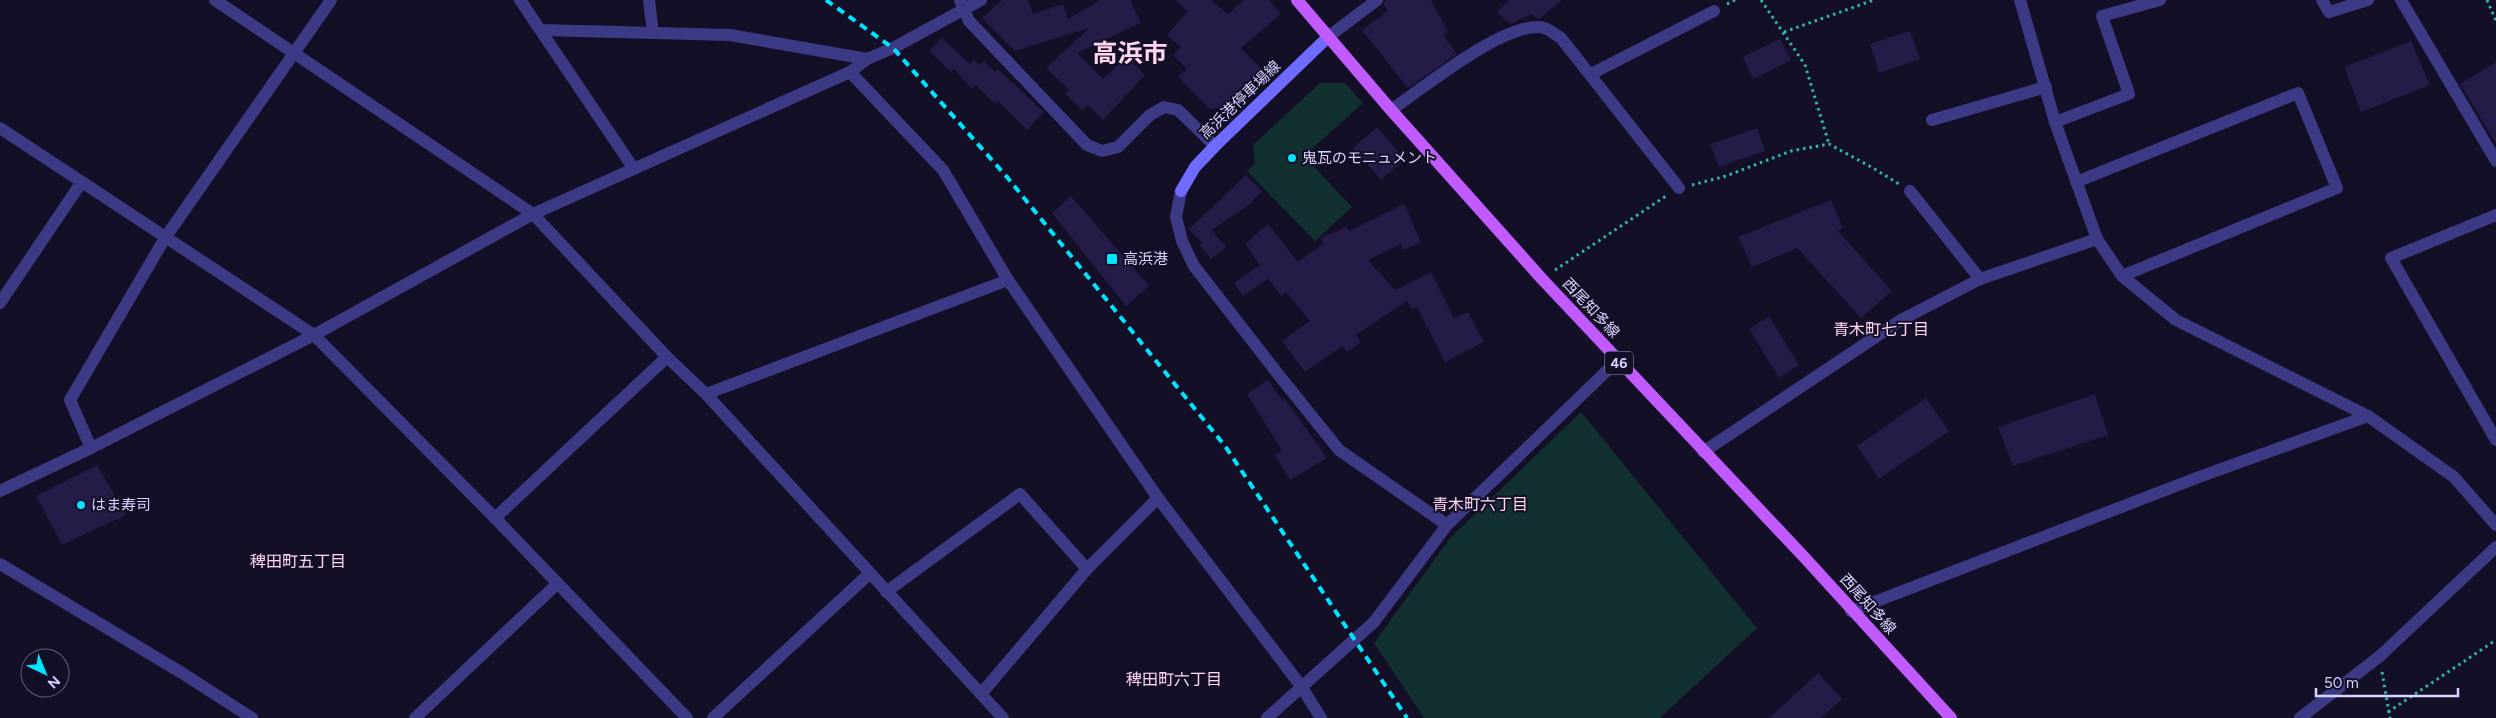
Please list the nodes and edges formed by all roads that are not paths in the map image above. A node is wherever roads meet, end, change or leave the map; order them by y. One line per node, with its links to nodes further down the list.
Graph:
1 (214, 0): 18 (street)
2 (331, 0): 18 (street)
3 (520, 0): 15 (street)
4 (649, 0): 16 (street)
5 (981, 0): 13 (street)
6 (1297, 0): 17 (main road, 西尾知多線 / 46)
7 (1377, 0): 17 (street)
8 (2020, 0): 22 (street)
9 (2160, 0): 25 (street)
10 (2322, 0): 11 (street)
11 (2368, 0)
12 (2401, 0): 28 (street)
13 (962, 4): 19 (street); 27 (street)
14 (1714, 11): 21 (street)
15 (542, 30): 16 (street); 29 (street)
16 (653, 33): 19 (street)
17 (1328, 37): 23 (main road, 西尾知多線 / 46); 27 (main road, 高浜港停車場線)
18 (294, 53): 35 (street); 37 (street)
19 (867, 59): 20 (street)
20 (850, 72): 29 (street); 41 (street)
21 (1591, 74): 23 (street); 32 (street)
22 (2046, 87): 24 (street); 25 (street)
23 (1391, 110): 45 (main road, 西尾知多線 / 46)
24 (1932, 120)
25 (2055, 122): 30 (street)
26 (0, 128): 31 (street)
27 (1215, 146): 33 (main road, 高浜港停車場線)
28 (2496, 161)
29 (634, 169): 35 (street)
30 (2076, 182): 38 (street); 39 (street)
31 (81, 183): 37 (street); 42 (street)
32 (1679, 188)
33 (1181, 191): 54 (street)
34 (1910, 191): 40 (street)
35 (533, 214): 43 (street); 44 (street)
36 (2496, 215): 48 (street)
37 (165, 238): 43 (street); 49 (street)
38 (2097, 239): 39 (street); 40 (street)
39 (2122, 276): 47 (street)
40 (1980, 279): 50 (street)
41 (1008, 280): 46 (street); 52 (street)
42 (0, 304)
43 (314, 335): 49 (street); 53 (street)
44 (667, 357): 46 (street); 53 (street)
45 (1617, 361): 50 (main road, 西尾知多線 / 46); 54 (street)
46 (706, 394): 59 (street)
47 (2368, 416): 55 (street); 62 (street)
48 (2496, 440)
49 (91, 448): 51 (street)
50 (1703, 452): 62 (main road, 西尾知多線 / 46)
51 (0, 491)
52 (1158, 498): 58 (street); 63 (street)
53 (495, 518): 60 (street)
54 (1447, 525): 63 (street)
55 (2496, 525)
56 (2496, 548): 73 (street)
57 (0, 564): 65 (street)
58 (1087, 569): 61 (street); 64 (street)
59 (869, 574): 61 (street); 68 (street)
60 (558, 583): 66 (street); 67 (street)
61 (886, 592): 64 (street)
62 (1851, 610): 72 (main road, 西尾知多線 / 46)
63 (1301, 686): 70 (street); 71 (street)
64 (981, 694): 69 (street)
65 (252, 718)
66 (415, 718)
67 (687, 718)
68 (714, 718)
69 (1003, 718)
70 (1267, 718)
71 (1321, 718)
72 (1951, 718)
73 (2300, 718)

